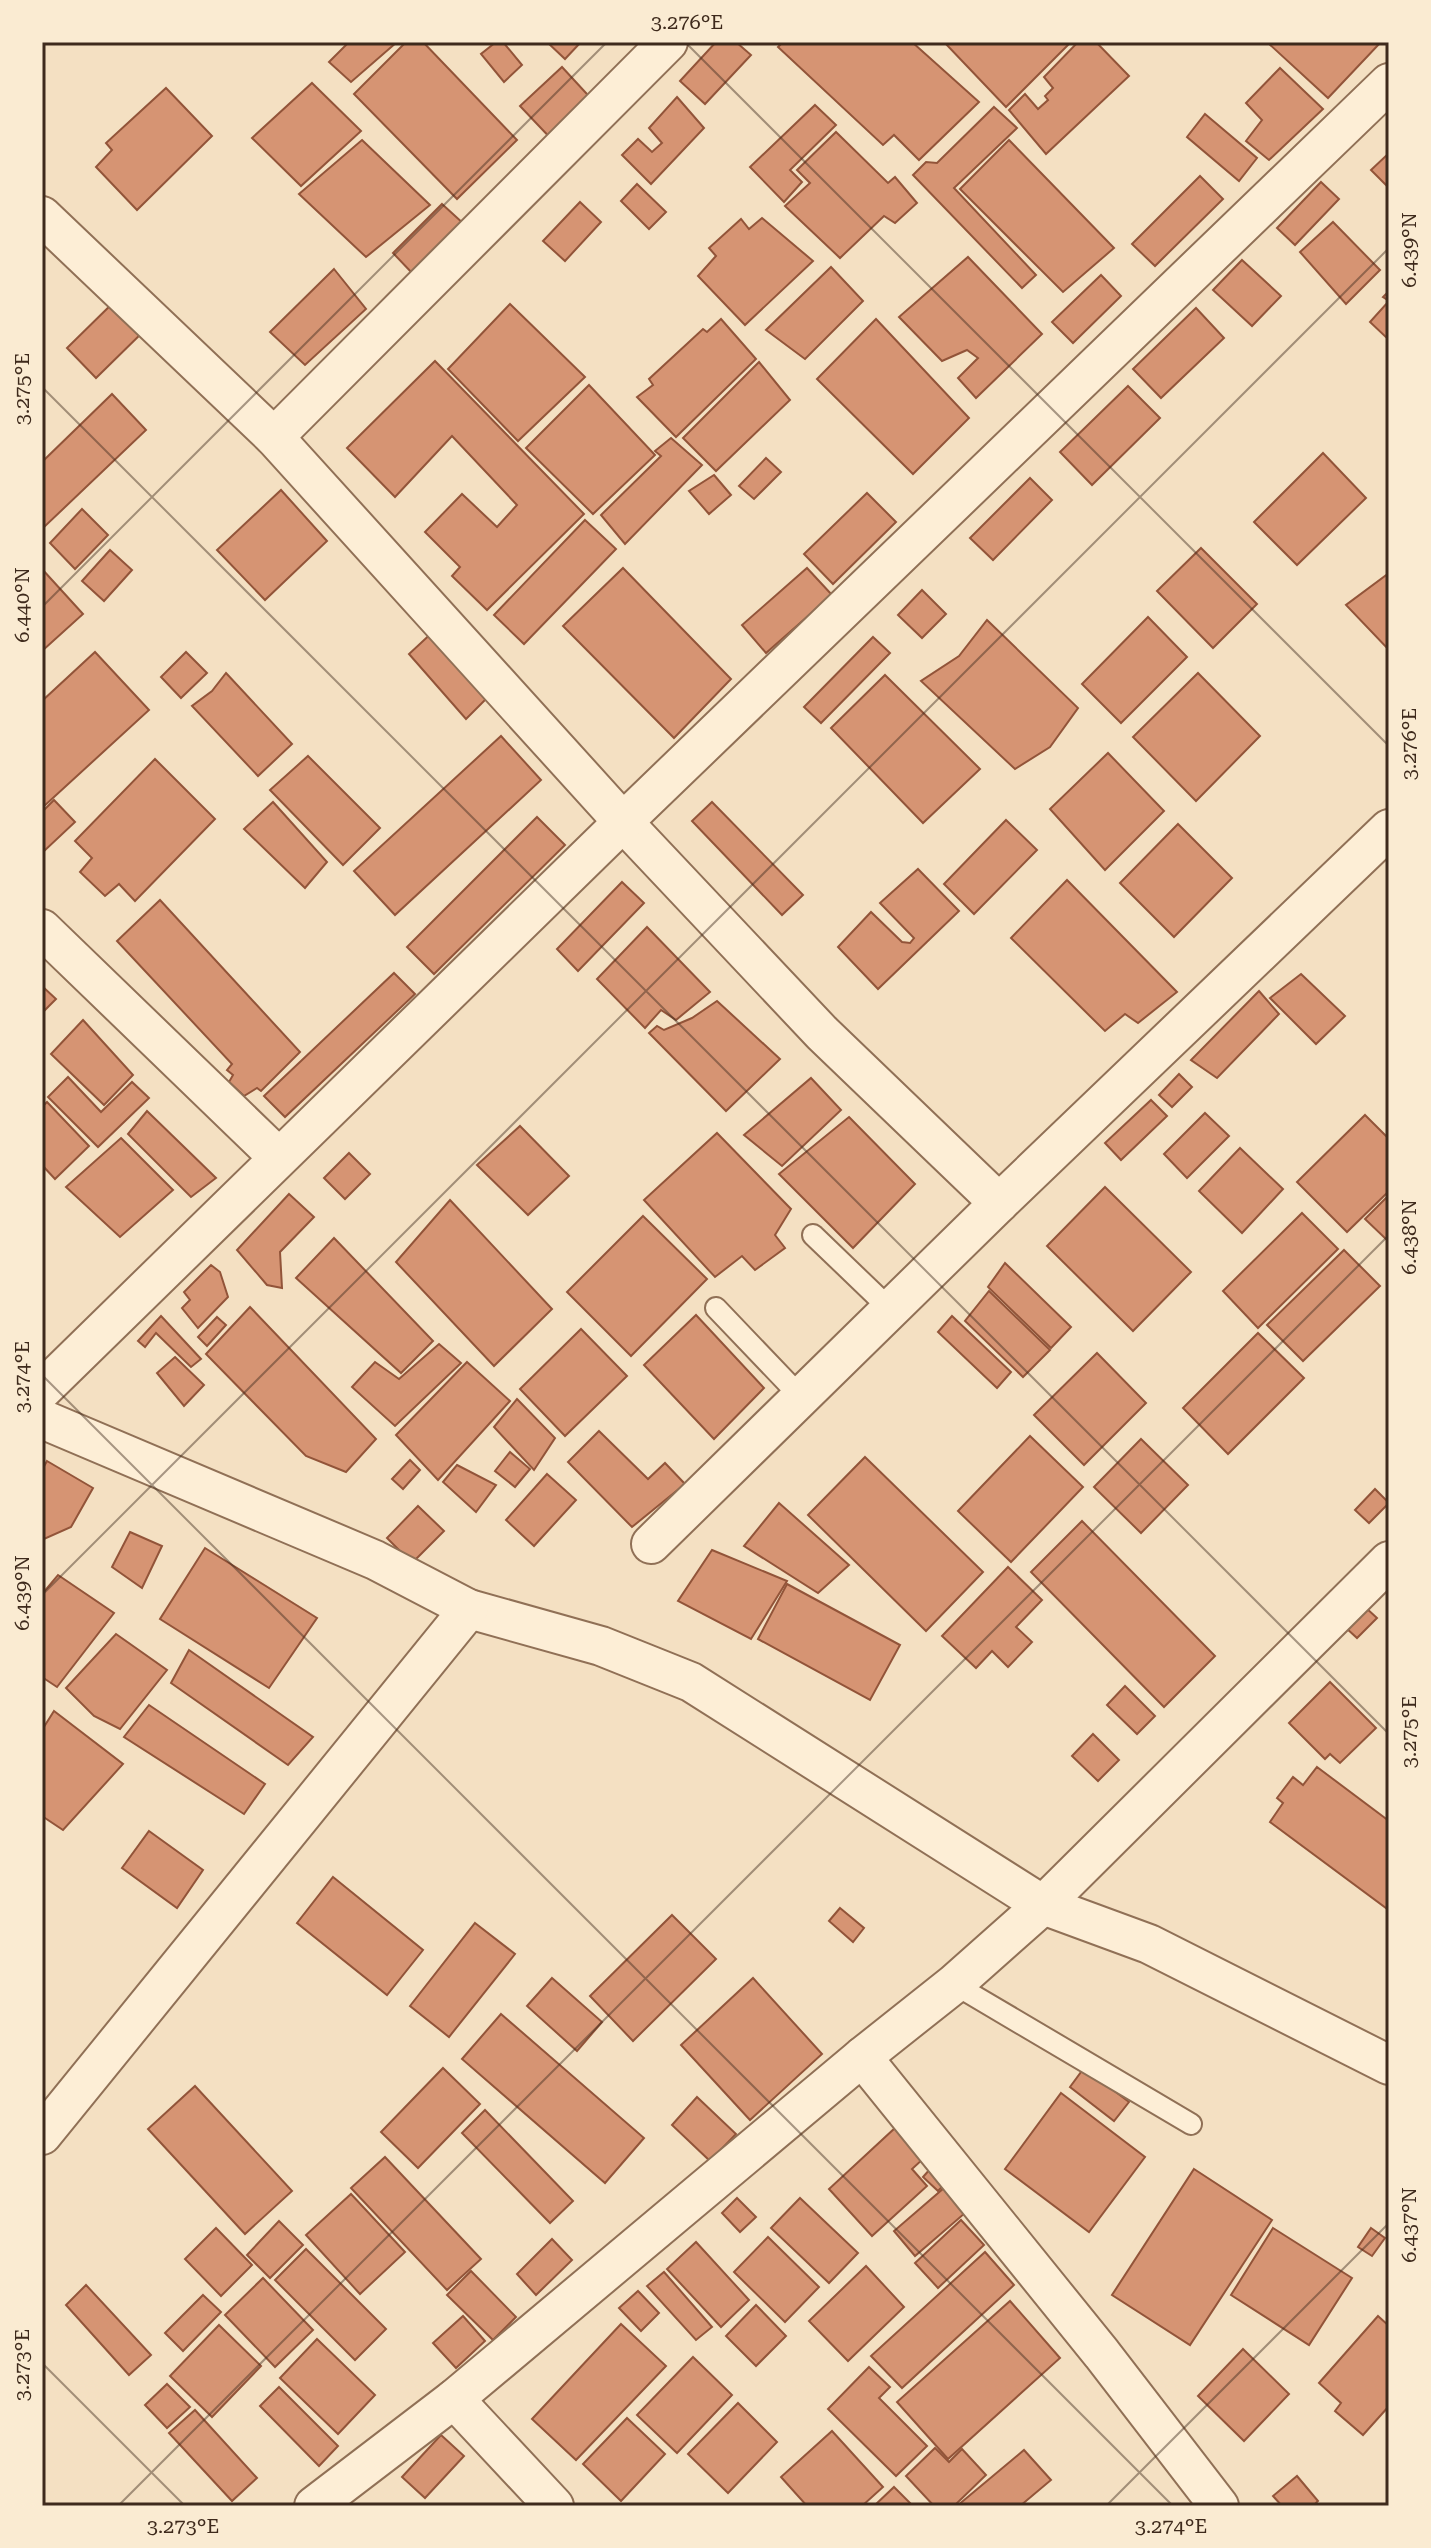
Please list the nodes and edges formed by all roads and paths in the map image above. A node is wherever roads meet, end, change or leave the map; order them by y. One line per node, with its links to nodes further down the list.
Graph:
1 (668, 42): 4 (street)
2 (1389, 83): 5 (street)
3 (42, 216): 4 (street)
4 (274, 437): 5 (street)
5 (623, 822): 8 (street); 9 (street)
6 (1389, 829): 9 (street)
7 (42, 929): 8 (street)
8 (278, 1157): 13 (street)
9 (999, 1203): 12 (street)
10 (813, 1235): 12 (lane)
11 (716, 1308): 14 (lane)
12 (890, 1309): 14 (street)
13 (42, 1390)
14 (801, 1397): 16 (street)
15 (42, 1419): 18 (street)
16 (651, 1544)
17 (1389, 1561): 19 (street)
18 (469, 1609): 19 (street); 24 (street)
19 (1043, 1905): 20 (street); 22 (street)
20 (954, 1984): 21 (street); 23 (lane)
21 (862, 2057): 25 (street); 28 (street)
22 (1389, 2065)
23 (1191, 2124)
24 (42, 2135)
25 (454, 2399): 26 (street); 27 (street)
26 (314, 2506)
27 (554, 2506)
28 (1219, 2506)

